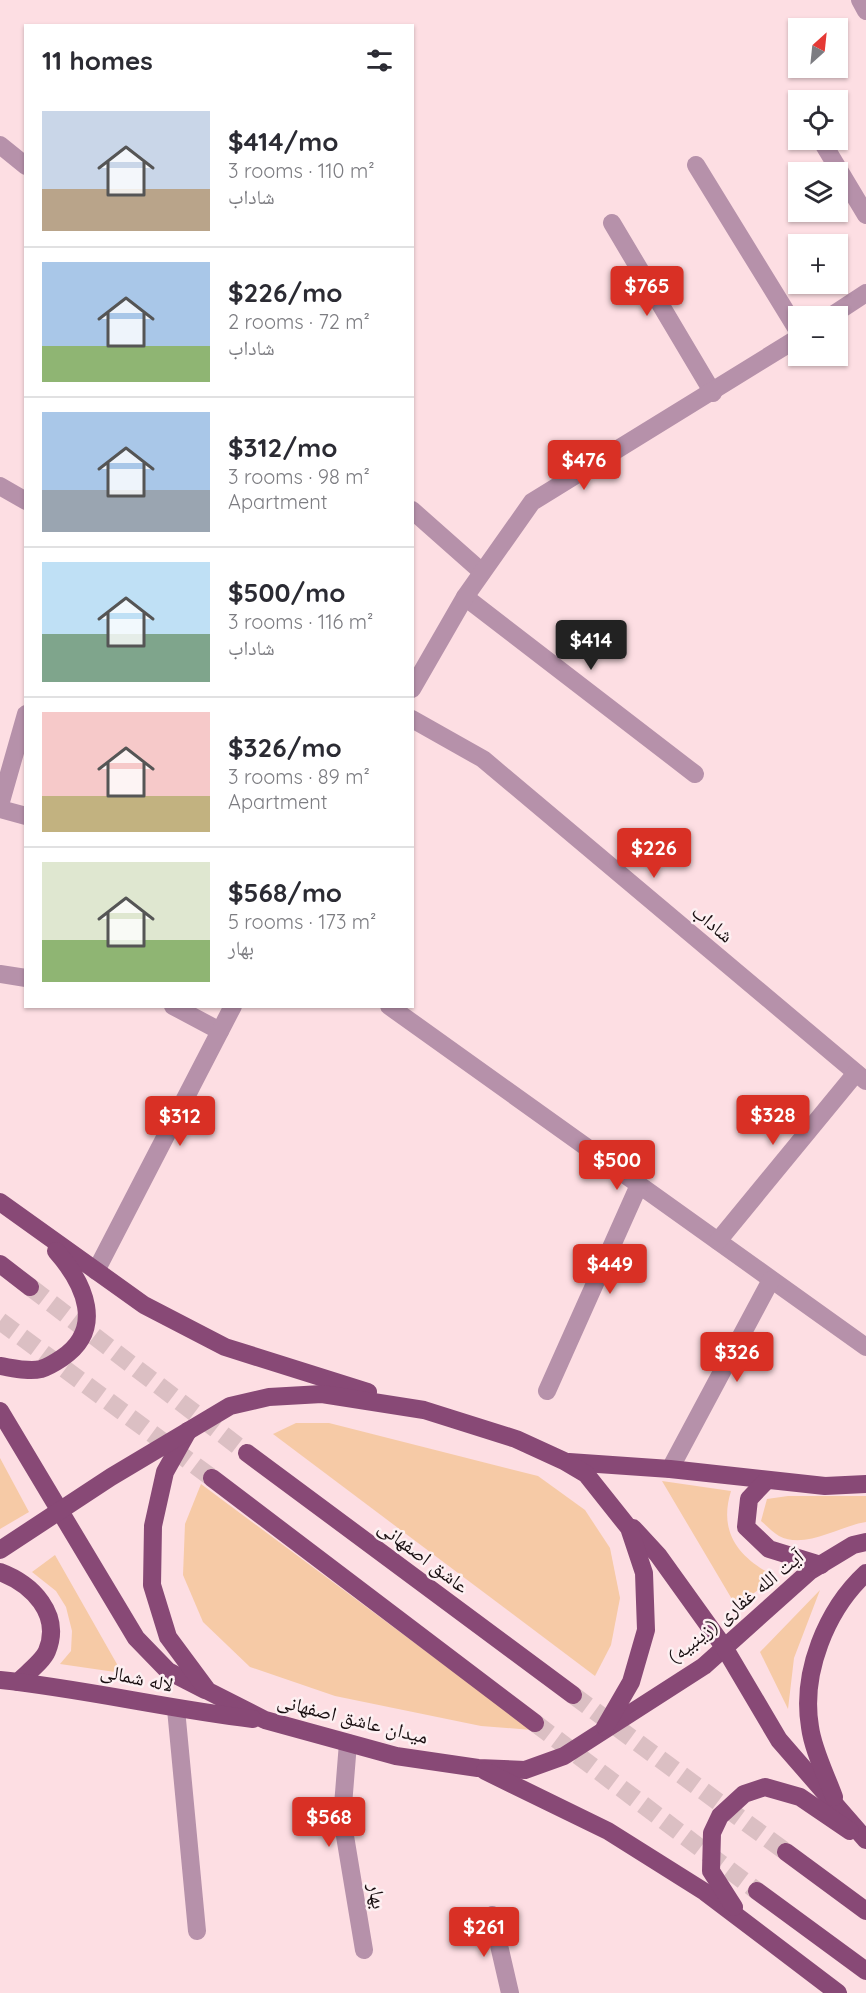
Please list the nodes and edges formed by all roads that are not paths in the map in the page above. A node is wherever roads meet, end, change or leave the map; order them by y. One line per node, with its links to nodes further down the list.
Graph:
1 (860, 0): 2 (street)
2 (866, 11)
3 (0, 145): 5 (street)
4 (827, 150): 7 (street)
5 (24, 164)
6 (696, 165): 11 (street)
7 (866, 215)
8 (612, 223): 13 (street)
9 (866, 294): 10 (street)
10 (847, 306)
11 (788, 315)
12 (788, 344): 13 (street)
13 (712, 393): 17 (street)
14 (0, 486): 15 (street)
15 (24, 500)
16 (414, 512): 17 (street)
17 (482, 572): 18 (street)
18 (465, 597): 19 (street); 22 (street)
19 (414, 686)
20 (414, 720): 31 (street, شاداب)
21 (24, 721): 23 (street)
22 (695, 774)
23 (0, 807): 24 (street)
24 (24, 815)
25 (0, 974): 26 (street)
26 (24, 978)
27 (177, 1008): 30 (street)
28 (232, 1008): 30 (street)
29 (392, 1008): 32 (street)
30 (220, 1031): 37 (street)
31 (861, 1077): 35 (street)
32 (639, 1185): 35 (street); 42 (street)
33 (0, 1202): 34 (main road)
34 (35, 1227): 37 (main road); 41 (main road)
35 (718, 1241): 38 (street)
36 (0, 1264): 39 (main road)
37 (96, 1270): 43 (main road)
38 (771, 1280): 40 (street); 48 (street)
39 (30, 1287)
40 (866, 1347)
41 (0, 1366)
42 (547, 1390)
43 (424, 1410): 45 (main road, میدان عاشق اصفهانی); 47 (main road, میدان عاشق اصفهانی)
44 (0, 1411): 53 (main road)
45 (188, 1431): 53 (main road); 61 (main road, میدان عاشق اصفهانی)
46 (247, 1453): 62 (main road, عاشق اصفهانی)
47 (564, 1461): 48 (main road); 52 (main road, میدان عاشق اصفهانی)
48 (670, 1469): 50 (main road)
49 (212, 1478): 65 (main road)
50 (766, 1481): 51 (main road); 56 (main road)
51 (866, 1484)
52 (615, 1509): 59 (main road); 66 (main road, میدان عاشق اصفهانی)
53 (59, 1511): 55 (main road); 61 (main road)
54 (866, 1542): 56 (main road, آیت الله غفاری (زینبیه))
55 (0, 1550)
56 (821, 1565): 59 (main road, آیت الله غفاری (زینبیه))
57 (0, 1572): 60 (main road)
58 (866, 1573): 69 (main road)
59 (724, 1647): 66 (main road, آیت الله غفاری (زینبیه)); 69 (main road)
60 (9, 1681): 63 (main road, لاله شمالی)
61 (208, 1691): 64 (main road, میدان عاشق اصفهانی)
62 (573, 1695)
63 (176, 1709): 64 (main road, لاله شمالی); 75 (street)
64 (265, 1720): 67 (main road, میدان عاشق اصفهانی)
65 (535, 1723)
66 (604, 1729): 68 (main road, میدان عاشق اصفهانی)
67 (348, 1743): 68 (main road, میدان عاشق اصفهانی); 76 (street, بهار)
68 (478, 1768): 77 (main road)
69 (837, 1807): 70 (main road)
70 (866, 1841): 77 (main road)
71 (786, 1852): 73 (main road)
72 (757, 1891): 78 (main road)
73 (866, 1911)
74 (492, 1915): 79 (street)
75 (197, 1931)
76 (364, 1950)
77 (789, 1958): 80 (main road)
78 (866, 1971)
79 (510, 1993)
80 (838, 1993)

